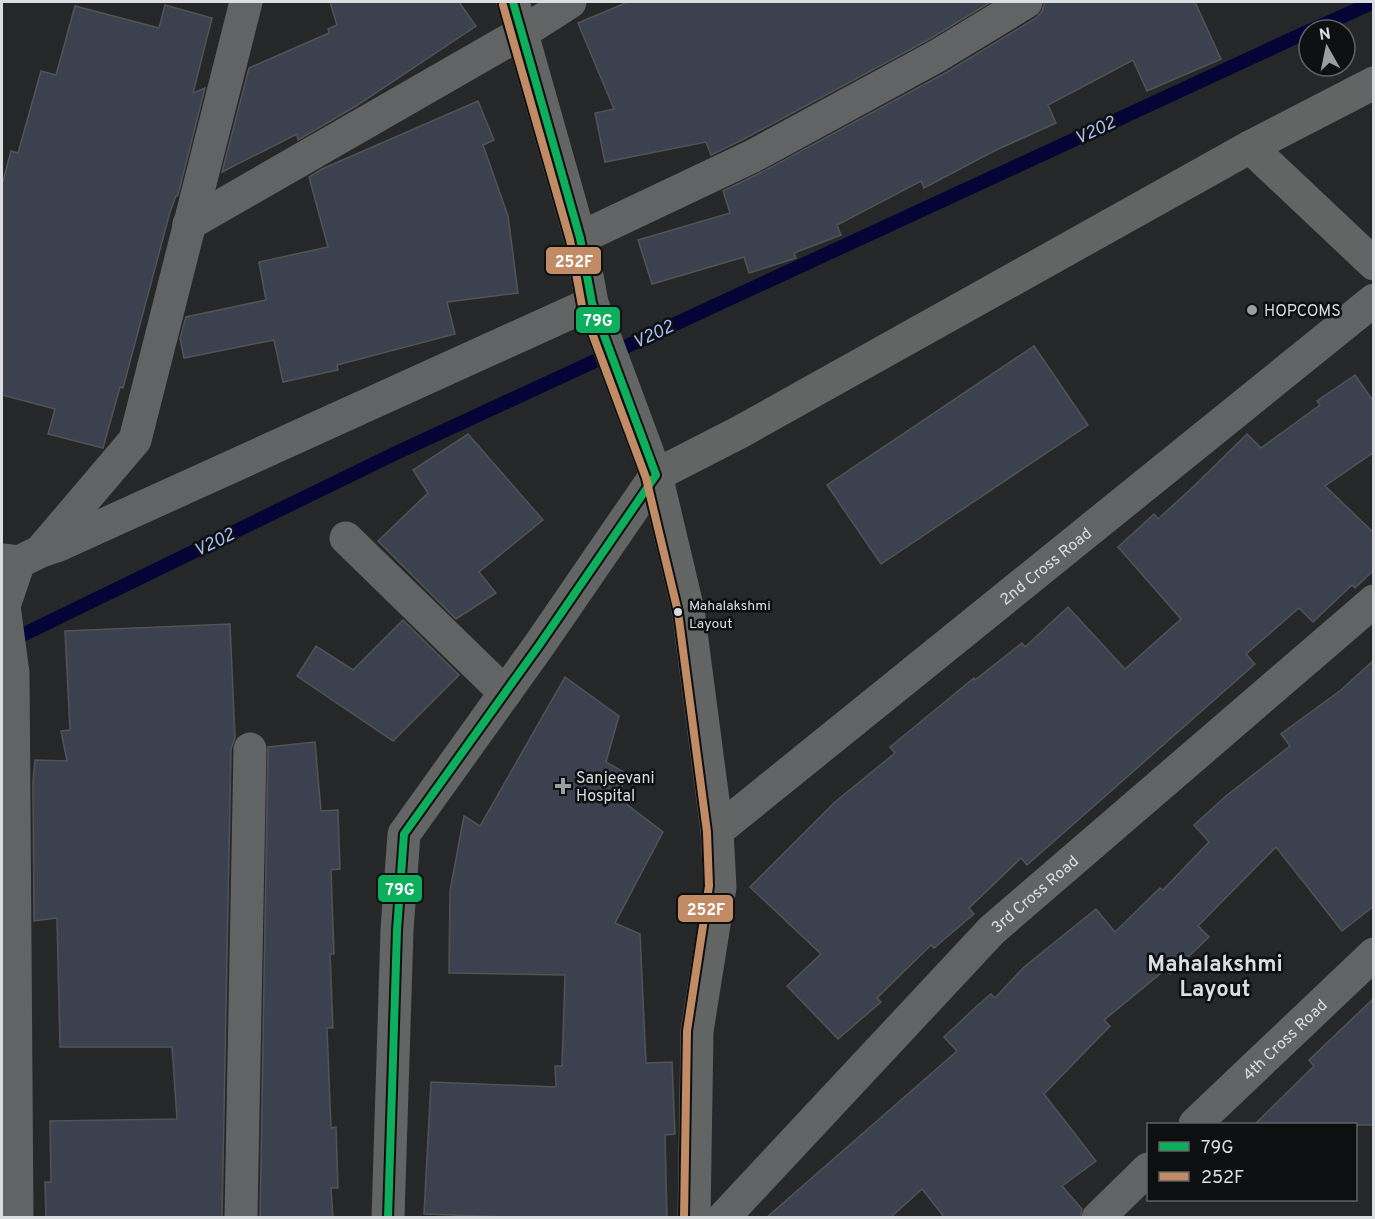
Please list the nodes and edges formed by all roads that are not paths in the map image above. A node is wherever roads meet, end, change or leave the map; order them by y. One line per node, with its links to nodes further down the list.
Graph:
1 (246, 2): 7 (street)
2 (570, 2): 4 (street)
3 (1026, 2): 8 (street)
4 (518, 17): 7 (street); 8 (street)
5 (1374, 82): 6 (street)
6 (1250, 147): 9 (street); 12 (street)
7 (189, 224): 14 (street)
8 (580, 238): 11 (street)
9 (1374, 264)
10 (1374, 300): 18 (street, 2nd Cross Road)
11 (592, 303): 12 (street); 14 (street)
12 (656, 475): 16 (street); 18 (street)
13 (346, 538): 16 (street)
14 (20, 558): 22 (street)
15 (1374, 601): 26 (street, 3rd Cross Road)
16 (505, 693): 24 (street)
17 (250, 749): 23 (street)
18 (717, 831): 25 (street)
19 (1374, 954): 20 (street, 4th Cross Road)
20 (1197, 1123)
21 (1147, 1171): 27 (street)
22 (17, 1218)
23 (241, 1218)
24 (388, 1218)
25 (694, 1218)
26 (723, 1218)
27 (1098, 1218)

